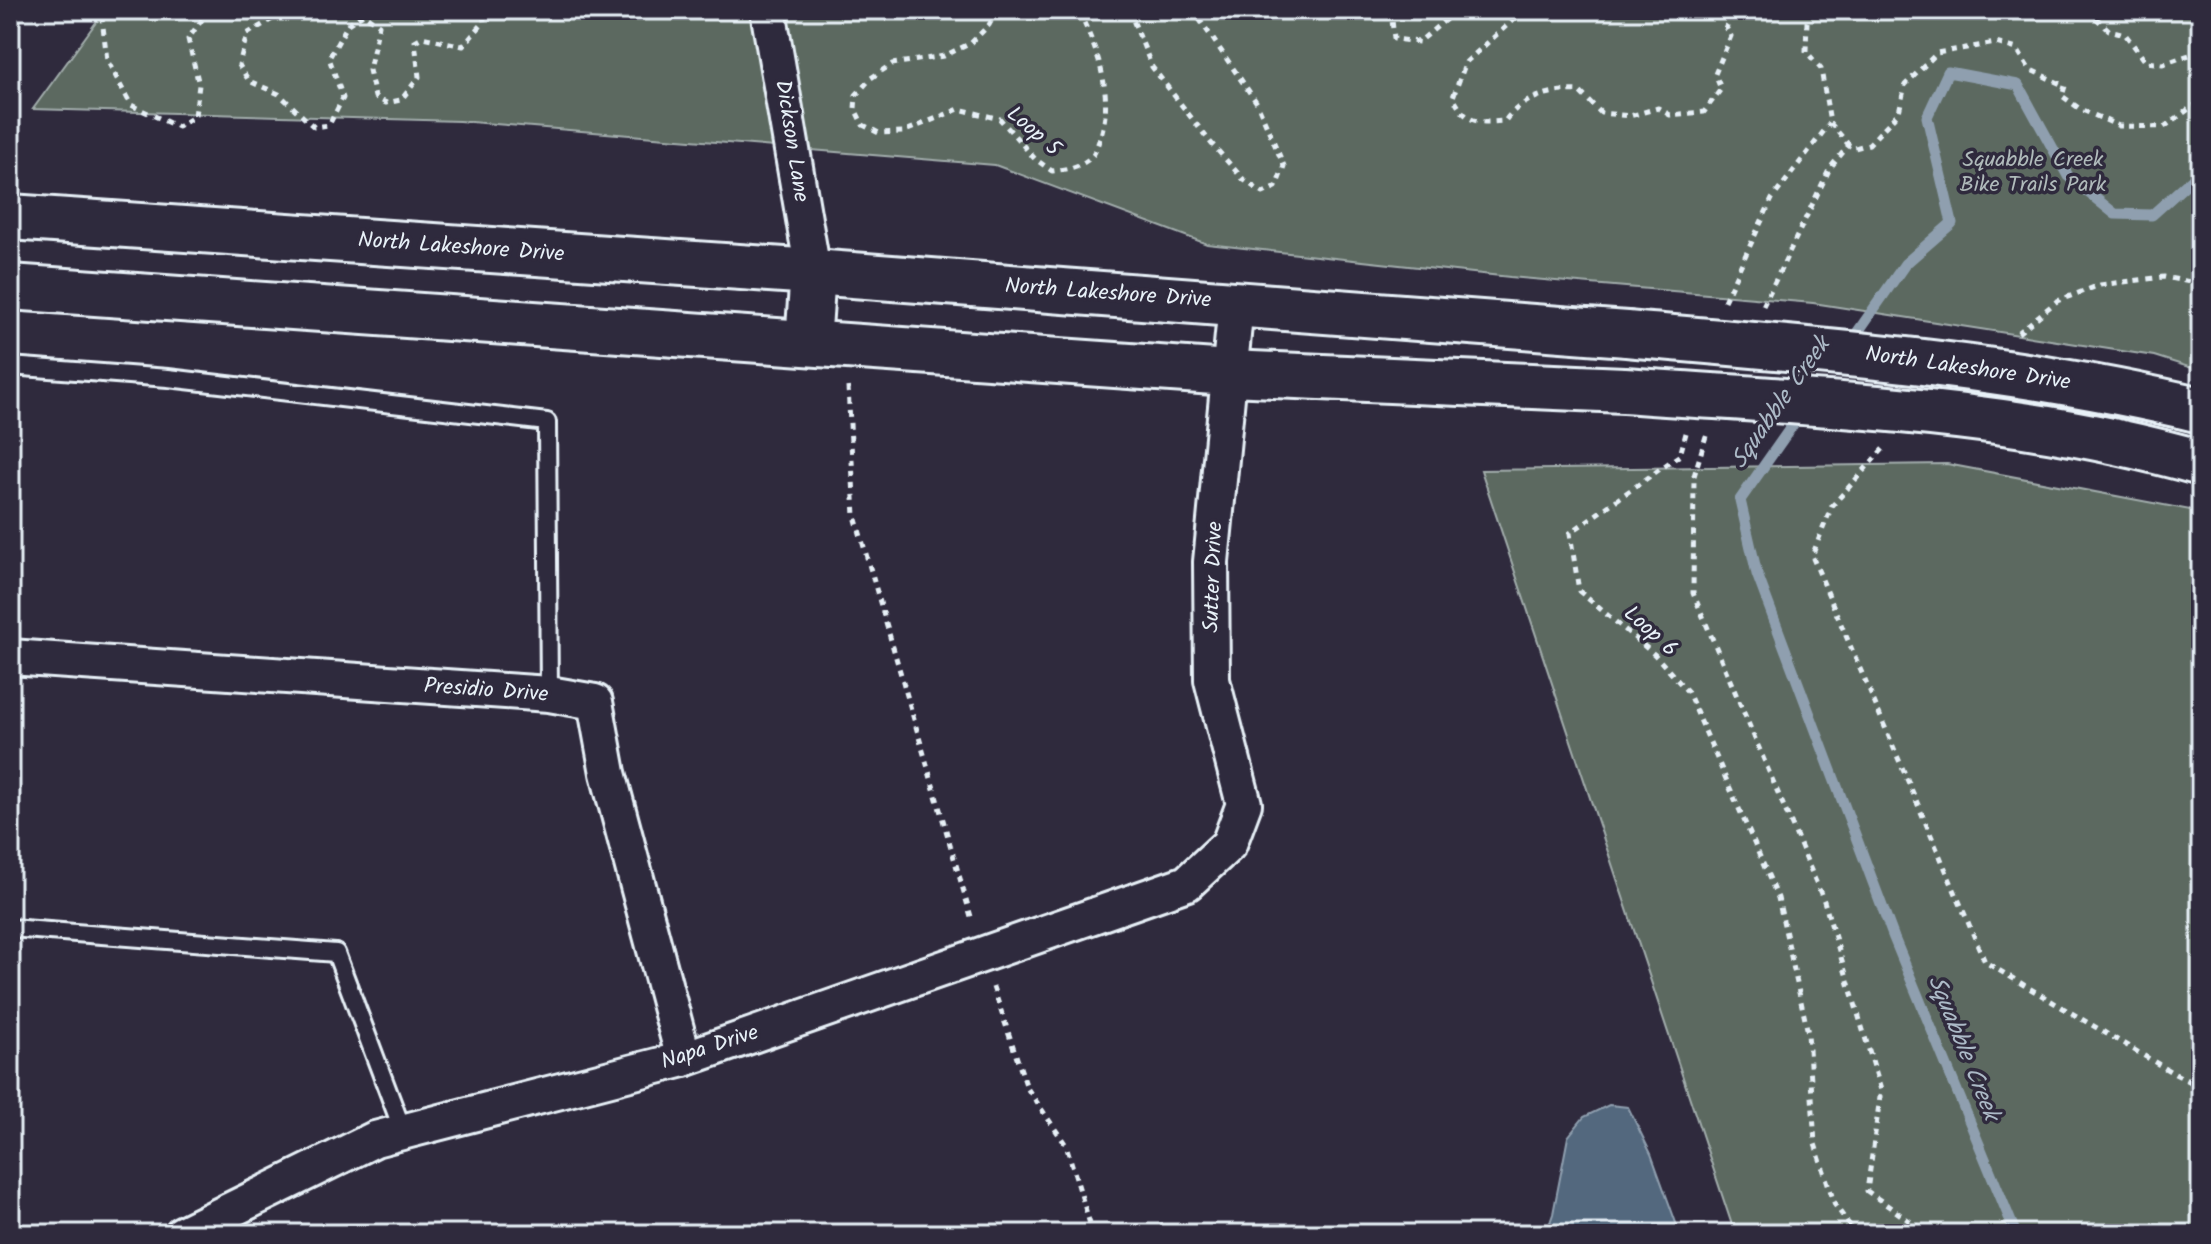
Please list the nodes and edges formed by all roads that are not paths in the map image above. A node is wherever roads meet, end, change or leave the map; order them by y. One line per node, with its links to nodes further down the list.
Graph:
1 (768, 10): 3 (street, Dickson Lane)
2 (10, 217): 3 (main road, North Lakeshore Drive)
3 (813, 272): 5 (main road, North Lakeshore Drive); 6 (main road)
4 (10, 287): 6 (main road)
5 (1236, 304): 8 (street, Sutter Drive); 9 (main road, North Lakeshore Drive, bridge)
6 (828, 344): 8 (main road)
7 (10, 366): 12 (lane)
8 (1229, 373): 10 (main road, bridge); 13 (street, Sutter Drive)
9 (2201, 410)
10 (2201, 463)
11 (10, 657): 12 (street, Presidio Drive)
12 (549, 694): 15 (street, Presidio Drive)
13 (1229, 844): 15 (street, Napa Drive)
14 (10, 928): 16 (lane)
15 (684, 1059): 16 (street, Napa Drive)
16 (403, 1131): 17 (street, Napa Drive)
17 (182, 1234)

